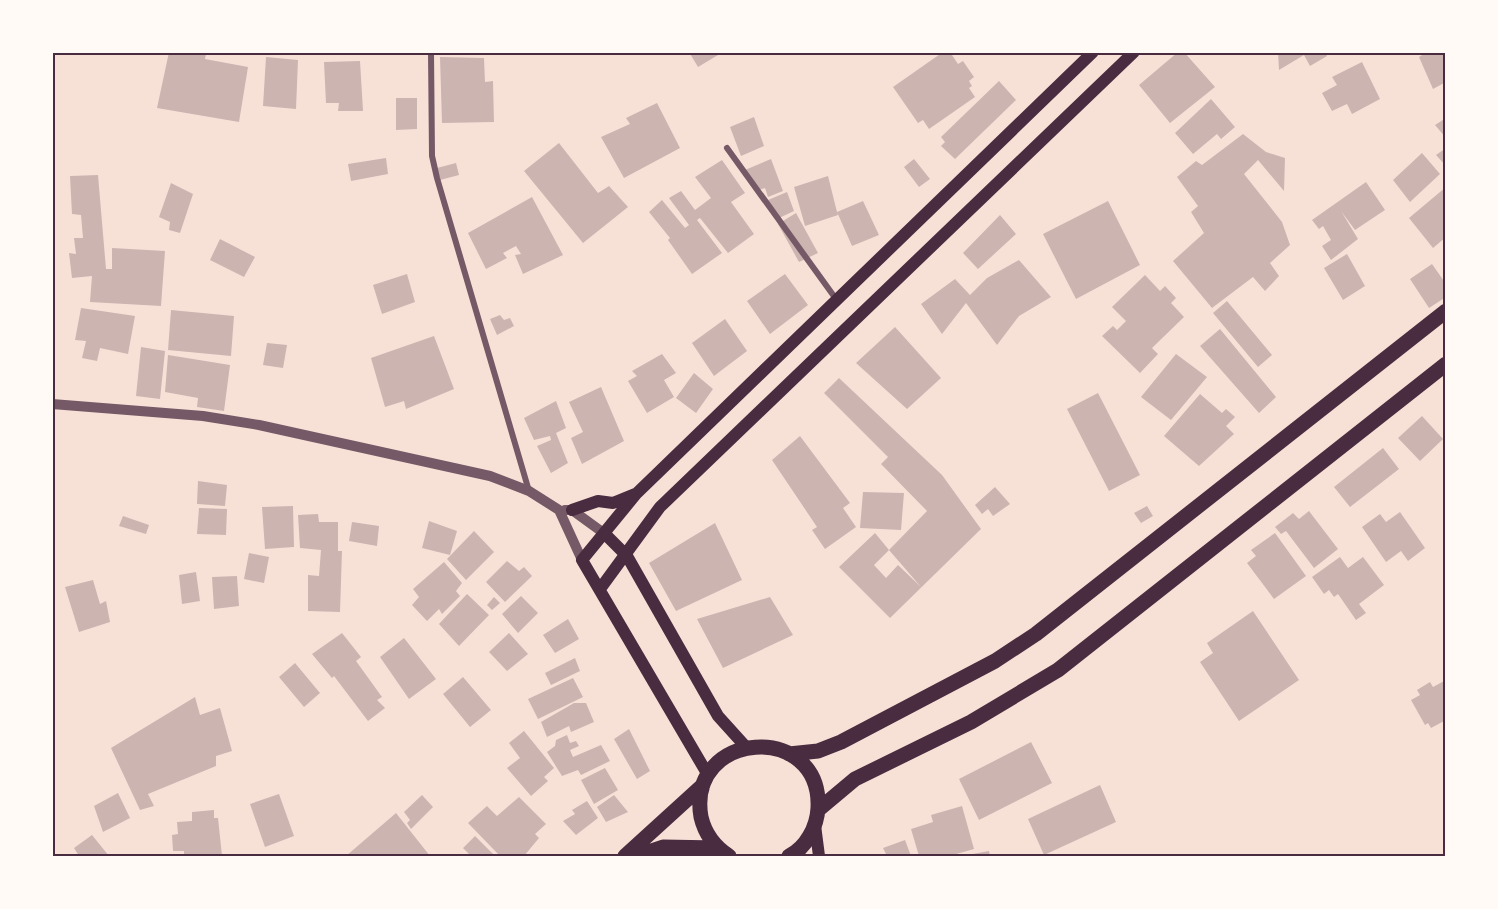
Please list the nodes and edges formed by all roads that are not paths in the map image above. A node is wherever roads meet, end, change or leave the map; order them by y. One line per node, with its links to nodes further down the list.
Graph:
1 (431, 52): 9 (street)
2 (1093, 52): 5 (main road)
3 (1134, 52): 13 (main road)
4 (727, 148): 5 (street)
5 (837, 299): 10 (main road)
6 (1446, 311): 17 (main road)
7 (1446, 364): 19 (main road)
8 (52, 404): 9 (street)
9 (529, 491): 11 (street)
10 (636, 494): 11 (main road); 12 (main road)
11 (566, 510): 12 (street); 14 (street)
12 (605, 534): 13 (main road); 14 (main road)
13 (627, 556): 15 (main road); 16 (main road)
14 (582, 560): 15 (main road)
15 (600, 589): 18 (main road)
16 (746, 747): 17 (main road); 18 (main road)
17 (789, 754): 19 (main road)
18 (706, 780): 20 (main road); 21 (main road)
19 (817, 817): 23 (main road); 24 (main road)
20 (724, 852): 22 (main road)
21 (625, 856)
22 (636, 856)
23 (789, 856)
24 (819, 856)

